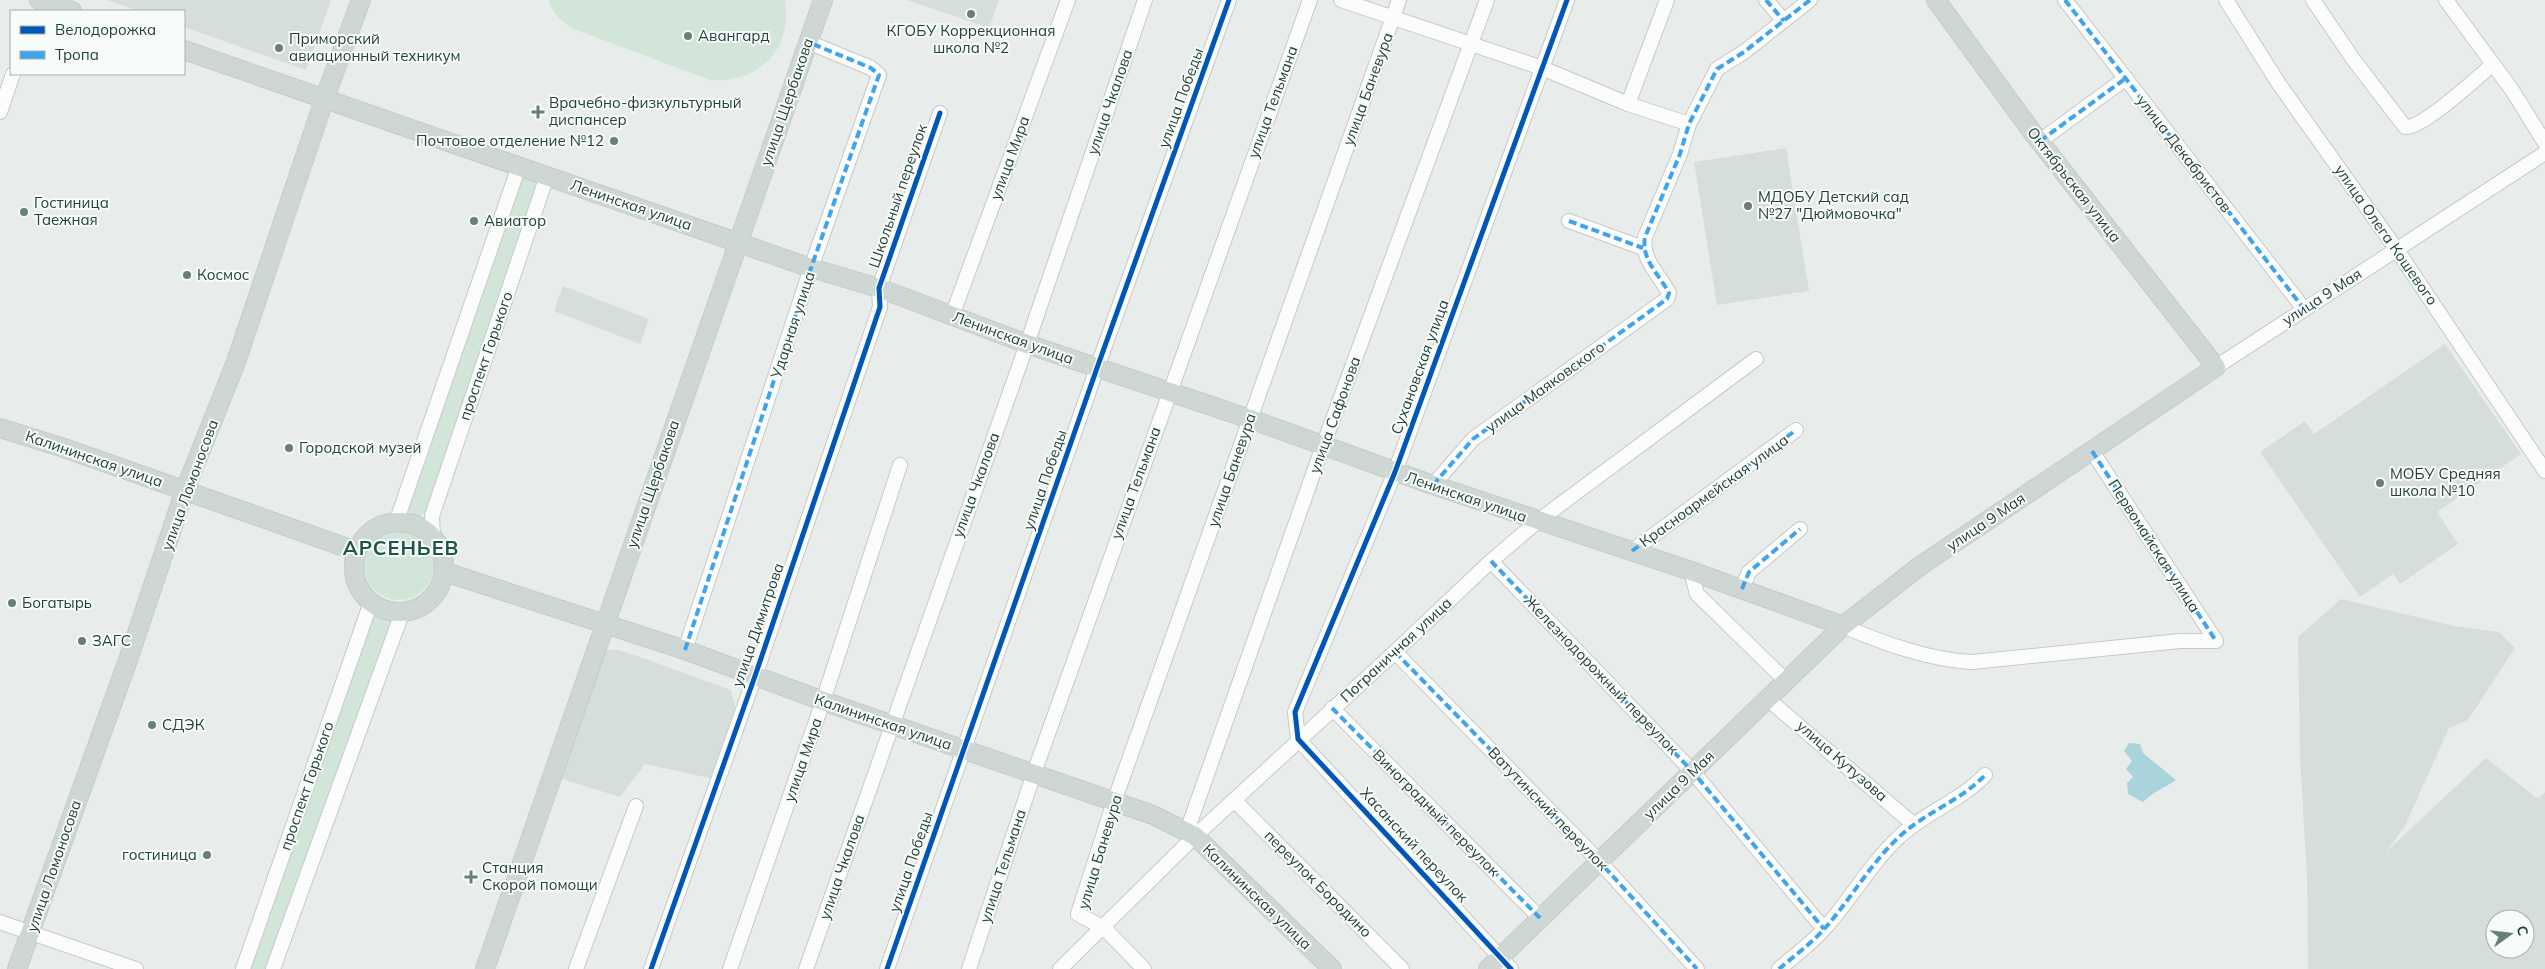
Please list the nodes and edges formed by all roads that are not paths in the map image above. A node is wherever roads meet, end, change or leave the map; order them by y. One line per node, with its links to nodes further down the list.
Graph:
1 (38, 0): 20 (main road)
2 (361, 0): 30 (main road, улица Ломоносова)
3 (823, 0): 23 (main road, улица Щербакова)
4 (1068, 0): 47 (street, улица Мира)
5 (1145, 0): 48 (street, улица Чкалова)
6 (1229, 0): 51 (street, улица Победы)
7 (1310, 0): 52 (street, улица Тельмана)
8 (1342, 0): 21 (street)
9 (1399, 0): 21 (street, улица Баневура)
10 (1487, 0): 24 (street, улица Сафонова)
11 (1567, 0): 27 (street, Сухановская улица)
12 (1668, 0): 31 (street)
13 (1766, 0): 22 (street)
14 (1810, 0): 22 (street)
15 (1936, 0): 35 (main road, Октябрьская улица)
16 (2065, 0): 29 (street, улица Декабристов)
17 (2226, 0): 43 (street, улица Олега Кошевого)
18 (2313, 0): 26 (street)
19 (2446, 0): 26 (street)
20 (69, 10)
21 (1393, 18): 24 (street); 53 (street, улица Баневура)
22 (1784, 21): 34 (street)
23 (808, 42): 41 (main road, улица Щербакова); 44 (street, Ударная улица)
24 (1472, 43): 27 (street); 56 (street, улица Сафонова)
25 (185, 50): 30 (main road, Ленинская улица)
26 (2493, 64): 36 (street)
27 (1542, 68): 31 (street); 60 (street, Сухановская улица)
28 (13, 75): 32 (street)
29 (2126, 78): 35 (street); 46 (street, улица Декабристов)
30 (324, 100): 38 (main road, Ленинская улица); 62 (main road, улица Ломоносова)
31 (1628, 104): 34 (street)
32 (0, 112)
33 (940, 113): 45 (street, Школьный переулок)
34 (1689, 124): 42 (street)
35 (2040, 141): 50 (main road, Октябрьская улица)
36 (2545, 143)
37 (2545, 153): 43 (street, улица 9 Мая)
38 (519, 166): 39 (main road, Ленинская улица); 64 (street, проспект Горького)
39 (547, 176): 41 (main road, Ленинская улица); 66 (street, проспект Горького)
40 (1569, 221): 42 (street)
41 (739, 243): 44 (main road, Ленинская улица); 75 (main road, улица Щербакова)
42 (1643, 248): 61 (street, улица Маяковского)
43 (2397, 250): 46 (street, улица 9 Мая); 59 (street, улица Олега Кошевого)
44 (812, 268): 45 (main road, Ленинская улица); 77 (street, Ударная улица)
45 (879, 288): 47 (main road, Ленинская улица); 79 (street, улица Димитрова)
46 (2304, 309): 50 (street, улица 9 Мая)
47 (952, 316): 48 (main road, Ленинская улица)
48 (1026, 344): 51 (main road, Ленинская улица); 84 (street, улица Чкалова)
49 (1756, 359): 63 (street, Пограничная улица)
50 (2216, 367): 57 (main road, улица 9 Мая)
51 (1096, 368): 52 (main road, Ленинская улица); 86 (street, улица Победы)
52 (1168, 392): 53 (main road, Ленинская улица); 88 (street, улица Тельмана)
53 (1250, 419): 56 (main road, Ленинская улица); 91 (street, улица Баневура)
54 (0, 428): 62 (main road, Калининская улица)
55 (1796, 430): 68 (street, Красноармейская улица)
56 (1323, 446): 60 (main road, Ленинская улица); 94 (street, улица Сафонова)
57 (2092, 451): 76 (main road, улица 9 Мая); 76 (street, Первомайская улица)
58 (900, 465): 82 (street, улица Мира)
59 (2545, 471)
60 (1395, 472): 61 (main road, Ленинская улица); 85 (street, Сухановская улица)
61 (1433, 485): 63 (main road, Ленинская улица)
62 (185, 490): 67 (main road, Калининская улица); 100 (main road, улица Ломоносова)
63 (1538, 521): 68 (main road, Ленинская улица); 69 (street, Пограничная улица)
64 (394, 524): 66 (main road); 67 (main road)
65 (1800, 529): 72 (street)
66 (433, 538): 71 (main road, проспект Горького)
67 (356, 551): 73 (main road)
68 (1632, 551): 70 (main road, Ленинская улица)
69 (1491, 561): 78 (street, Пограничная улица); 87 (street, Железнодорожный переулок)
70 (1691, 571): 72 (main road, Ленинская улица); 80 (street)
71 (445, 572): 74 (main road); 75 (main road, Калининская улица)
72 (1742, 589): 76 (main road, Ленинская улица)
73 (371, 602): 74 (main road); 104 (street, проспект Горького)
74 (402, 613): 105 (street, проспект Горького)
75 (604, 625): 77 (main road, Калининская улица); 106 (main road, улица Щербакова)
76 (1844, 626): 80 (main road, улица 9 Мая)
77 (685, 650): 79 (main road, Калининская улица)
78 (1395, 652): 83 (street, Пограничная улица); 95 (street, Ватутинский переулок)
79 (754, 676): 82 (main road, Калининская улица); 108 (street, улица Димитрова)
80 (1787, 682): 81 (main road, улица 9 Мая)
81 (1769, 700): 87 (main road, улица 9 Мая); 93 (street, улица Кутузова)
82 (823, 701): 84 (main road, Калининская улица); 109 (street, улица Мира)
83 (1332, 708): 85 (street, Пограничная улица); 96 (street, Виноградный переулок)
84 (891, 724): 86 (main road, Калининская улица); 110 (street, улица Чкалова)
85 (1298, 739): 90 (street, Пограничная улица); 101 (street, Хасанский переулок)
86 (964, 750): 88 (main road, Калининская улица); 111 (street, улица Победы)
87 (1694, 772): 95 (main road, улица 9 Мая); 99 (street, Железнодорожный переулок)
88 (1034, 773): 91 (main road, Калининская улица); 112 (street, улица Тельмана)
89 (1985, 775): 93 (street)
90 (1234, 800): 94 (street, Пограничная улица); 116 (street, переулок Бородино)
91 (1114, 802): 94 (main road, Калининская улица); 98 (street, улица Баневура)
92 (636, 806): 107 (street)
93 (1913, 824): 99 (street)
94 (1191, 834): 98 (street, Пограничная улица); 115 (main road, Калининская улица)
95 (1599, 862): 96 (main road, улица 9 Мая); 117 (street, Ватутинский переулок)
96 (1540, 918): 101 (main road, улица 9 Мая)
97 (0, 922): 100 (street)
98 (1104, 928): 113 (street, Пограничная улица); 114 (street)
99 (1824, 930): 118 (street)
100 (30, 932): 102 (main road, улица Ломоносова); 103 (street)
101 (1500, 965)
102 (17, 969)
103 (136, 969)
104 (242, 969)
105 (273, 969)
106 (485, 969)
107 (576, 969)
108 (651, 969)
109 (730, 969)
110 (806, 969)
111 (887, 969)
112 (969, 969)
113 (1060, 969)
114 (1144, 969)
115 (1332, 969)
116 (1402, 969)
117 (1697, 969)
118 (1780, 969)

